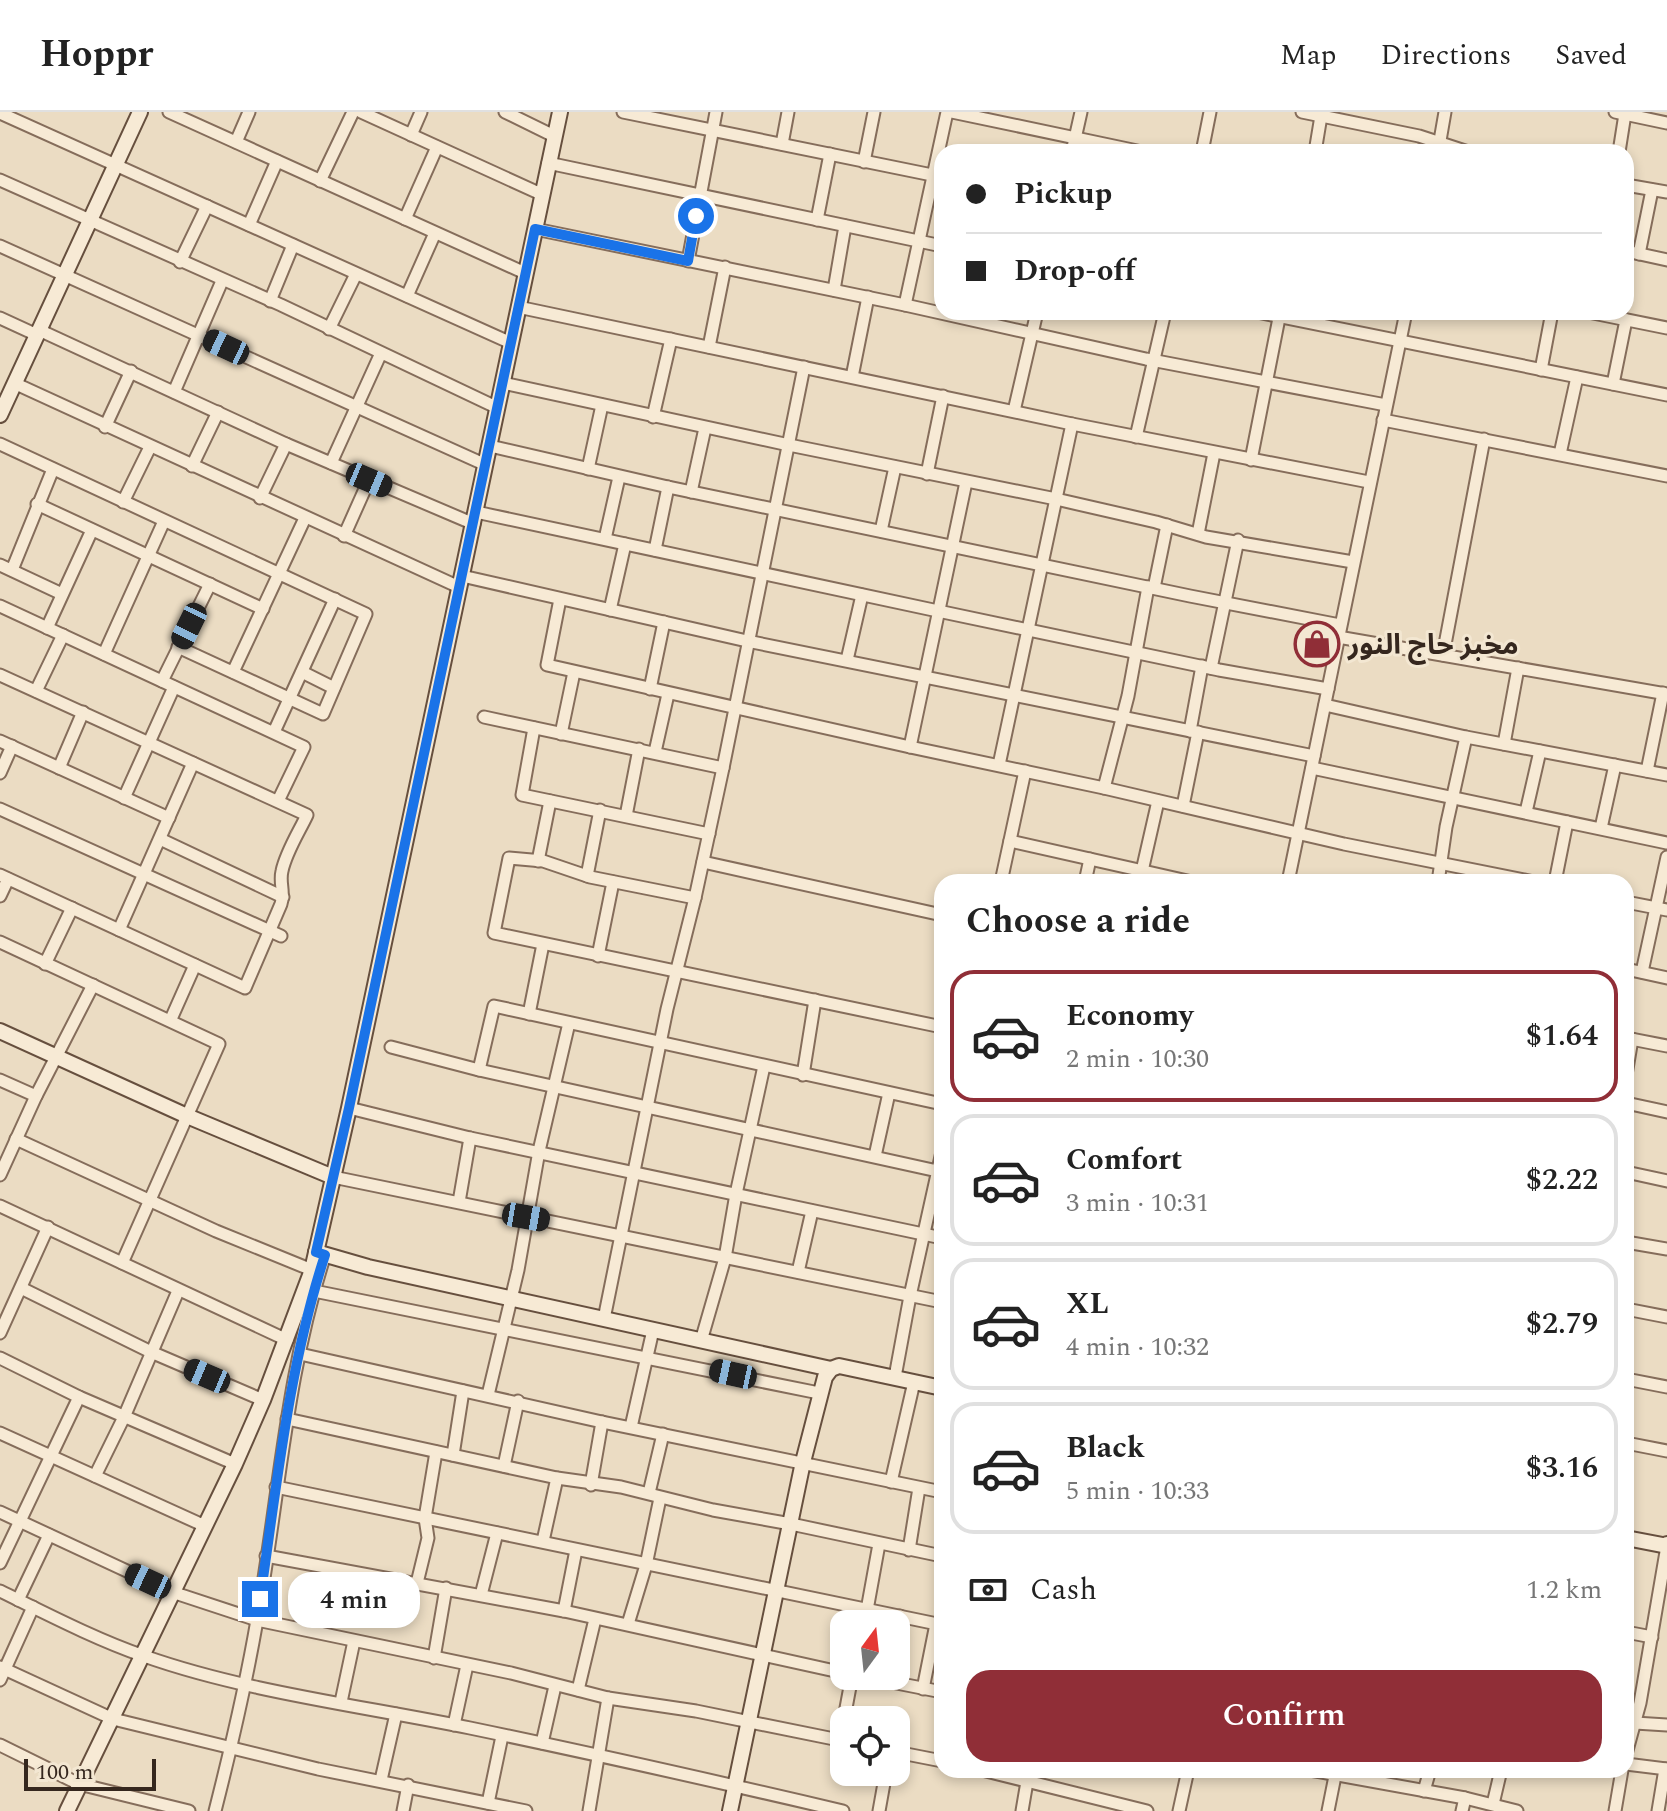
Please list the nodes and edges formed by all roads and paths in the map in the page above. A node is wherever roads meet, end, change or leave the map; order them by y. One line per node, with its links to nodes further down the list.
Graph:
1 (31, 112): 23 (street)
2 (140, 112): 43 (street)
3 (169, 112): 28 (street)
4 (249, 112): 28 (street)
5 (353, 112): 46 (street)
6 (361, 112): 25 (street)
7 (421, 112): 25 (street)
8 (505, 112): 26 (street)
9 (560, 112): 26 (street)
10 (623, 112): 24 (street)
11 (716, 112): 24 (street)
12 (788, 112): 29 (street)
13 (874, 112): 41 (street)
14 (950, 112): 27 (street); 30 (street)
15 (1081, 112): 27 (street)
16 (1210, 112): 33 (street)
17 (1302, 112): 21 (street)
18 (1445, 112): 36 (street)
19 (0, 113): 23 (street)
20 (1620, 113): 22 (street); 37 (street)
21 (1321, 116): 34 (street); 35 (street)
22 (1667, 123)
23 (26, 125): 43 (street)
24 (713, 129): 29 (street); 52 (street)
25 (411, 135): 38 (street)
26 (554, 136): 42 (street)
27 (1076, 138): 31 (street); 32 (street)
28 (236, 142): 40 (street)
29 (782, 144): 39 (street)
30 (944, 144)
31 (1074, 144)
32 (1104, 144)
33 (1204, 144)
34 (1316, 144)
35 (1433, 144)
36 (1439, 144)
37 (1619, 144)
38 (437, 147): 51 (street); 55 (street)
39 (830, 154): 41 (street); 56 (street)
40 (277, 161): 46 (street); 57 (street)
41 (864, 162): 44 (street)
42 (548, 163): 51 (street); 52 (street)
43 (115, 165): 53 (street); 54 (street)
44 (934, 175)
45 (0, 180): 54 (street)
46 (320, 181): 55 (street)
47 (1634, 187): 49 (street)
48 (934, 189): 61 (street)
49 (1652, 190): 50 (street); 65 (street)
50 (1667, 192)
51 (541, 194): 59 (street)
52 (701, 194): 56 (street); 68 (street)
53 (207, 206): 57 (street); 69 (street)
54 (89, 219): 69 (street); 73 (street)
55 (405, 219): 60 (street)
56 (817, 220): 58 (street)
57 (249, 225): 63 (street)
58 (845, 226): 61 (street); 75 (street)
59 (535, 229): 68 (street); 71 (street)
60 (435, 233): 71 (street); 76 (street)
61 (918, 241): 62 (street); 79 (street)
62 (934, 244)
63 (293, 245): 72 (street); 78 (street)
64 (0, 246): 73 (street)
65 (1634, 247)
66 (1634, 253): 67 (street)
67 (1667, 260)
68 (688, 261): 70 (street)
69 (180, 262): 74 (street)
70 (725, 267): 75 (street); 99 (street)
71 (525, 273): 80 (street)
72 (356, 274): 76 (street); 92 (street)
73 (63, 276): 93 (street); 95 (street)
74 (222, 281): 78 (street); 95 (street)
75 (834, 290): 77 (street)
76 (407, 296): 97 (street)
77 (868, 297): 79 (street); 105 (street)
78 (270, 301): 92 (street)
79 (905, 305): 81 (street)
80 (518, 307): 96 (street); 97 (street)
81 (934, 311)
82 (0, 318): 93 (street)
83 (973, 320): 94 (street)
84 (1035, 320): 94 (street)
85 (1163, 320): 101 (street)
86 (1279, 320): 107 (street)
87 (1305, 320): 98 (street)
88 (1404, 320): 98 (street)
89 (1550, 320): 103 (street)
90 (1626, 320): 91 (street); 110 (street)
91 (1667, 328)
92 (329, 329): 100 (street)
93 (38, 332): 104 (street); 108 (street)
94 (1032, 333): 101 (street); 118 (street)
95 (199, 334): 111 (street); 117 (street)
96 (671, 339): 99 (street); 121 (street)
97 (511, 343): 109 (street)
98 (1400, 343): 103 (street); 115 (street)
99 (709, 347): 102 (street)
100 (381, 353): 116 (street); 117 (street)
101 (1154, 361): 107 (street); 126 (street)
102 (804, 367): 105 (street); 130 (street)
103 (1541, 370): 106 (street)
104 (131, 371): 111 (street); 124 (street)
105 (852, 377): 113 (street)
106 (1577, 377): 110 (street); 134 (street)
107 (1267, 382): 115 (street); 135 (street)
108 (14, 383): 120 (street); 124 (street)
109 (503, 383): 114 (street); 116 (street)
110 (1613, 384): 112 (street)
111 (174, 392): 119 (street)
112 (1667, 395)
113 (943, 396): 118 (street); 142 (street)
114 (602, 405): 121 (street); 141 (street)
115 (1386, 405): 122 (street)
116 (498, 408): 131 (street)
117 (357, 409): 136 (street); 137 (street)
118 (1014, 411): 123 (street)
119 (218, 412): 129 (street); 138 (street)
120 (0, 415)
121 (653, 417): 125 (street)
122 (1383, 420): 127 (street); 147 (street)
123 (1072, 424): 126 (street); 151 (street)
124 (105, 427): 132 (street)
125 (705, 428): 130 (street); 149 (street)
126 (1136, 437): 133 (street)
127 (1484, 439): 134 (street); 195 (street)
128 (0, 444): 140 (street)
129 (286, 444): 136 (street); 150 (street)
130 (789, 445): 139 (street); 154 (street)
131 (490, 446): 137 (street); 141 (street)
132 (150, 447): 138 (street); 152 (street)
133 (1214, 453): 135 (street); 161 (street)
134 (1560, 454): 143 (street)
135 (1251, 460): 147 (street)
136 (331, 463): 145 (street)
137 (486, 465): 156 (street)
138 (192, 466): 150 (street)
139 (895, 467): 142 (street); 160 (street)
140 (53, 469): 152 (street); 153 (street)
141 (588, 469): 144 (street)
142 (927, 474): 146 (street)
143 (1667, 476)
144 (619, 477): 148 (street); 163 (street)
145 (369, 480): 156 (street); 162 (street)
146 (966, 482): 151 (street); 166 (street)
147 (1369, 482): 169 (street)
148 (668, 487): 149 (street); 167 (street)
149 (691, 492): 154 (street)
150 (260, 498): 155 (street)
151 (1056, 499): 158 (street); 170 (street)
152 (123, 502): 157 (street)
153 (37, 504): 159 (street); 171 (street)
154 (775, 510): 160 (street); 172 (street)
155 (305, 518): 162 (street); 173 (street)
156 (475, 518): 163 (street); 174 (street)
157 (164, 521): 168 (street); 173 (street)
158 (1167, 525): 161 (street); 176 (street)
159 (92, 530): 168 (street); 177 (street)
160 (881, 531): 166 (street)
161 (1198, 534): 164 (street)
162 (344, 536): 174 (street)
163 (605, 539): 165 (street)
164 (1238, 540): 169 (street); 181 (street)
165 (625, 544): 167 (street); 184 (street)
166 (951, 546): 170 (street); 185 (street)
167 (655, 550): 172 (street)
168 (148, 555): 175 (street); 194 (street)
169 (1353, 562): 189 (street)
170 (1042, 564): 176 (street); 188 (street)
171 (6, 568): 177 (street)
172 (761, 573): 178 (street); 191 (street)
173 (280, 575): 179 (street); 183 (street)
174 (461, 582): 180 (street); 317 (street)
175 (210, 584): 183 (street); 192 (street)
176 (1151, 587): 181 (street); 193 (street)
177 (62, 594): 187 (street)
178 (862, 595): 185 (street); 196 (street)
179 (335, 599): 200 (street); 206 (street)
180 (560, 599): 184 (street); 201 (street)
181 (1225, 603): 189 (street); 197 (street)
182 (0, 606): 187 (street)
183 (263, 609): 199 (street)
184 (610, 610): 186 (street)
185 (938, 611): 188 (street); 203 (street)
186 (664, 622): 191 (street); 207 (street)
187 (47, 628): 190 (street)
188 (1029, 628): 193 (street); 212 (street)
189 (1339, 631): 195 (street); 208 (street)
190 (63, 635): 194 (street); 209 (street)
191 (747, 641): 196 (street); 215 (street)
192 (178, 647): 199 (street); 204 (street)
193 (1135, 651): 197 (street); 217 (street)
194 (104, 654): 204 (street)
195 (1443, 655): 198 (street)
196 (847, 660): 203 (street)
197 (1207, 667): 208 (street); 221 (street)
198 (1518, 668): 211 (street); 226 (street)
199 (233, 672): 213 (street)
200 (302, 672): 206 (street); 213 (street)
201 (574, 672): 207 (street); 222 (street)
202 (0, 675): 209 (street)
203 (924, 676): 212 (street); 227 (street)
204 (162, 681): 205 (street)
205 (174, 687): 220 (street); 225 (street)
206 (334, 688): 213 (street)
207 (650, 689): 210 (street)
208 (1328, 689): 214 (street)
209 (36, 691): 216 (street)
210 (668, 694): 215 (street); 230 (street)
211 (1665, 694): 238 (street)
212 (1014, 696): 217 (street); 233 (street)
213 (289, 698): 220 (street)
214 (1325, 705): 223 (street); 231 (street)
215 (735, 708): 227 (street); 236 (street)
216 (83, 712): 225 (street); 235 (street)
217 (1123, 716): 221 (street); 241 (street)
218 (484, 717): 219 (street)
219 (534, 728): 222 (street); 245 (street)
220 (274, 732): 244 (street)
221 (1194, 732): 231 (street); 247 (street)
222 (561, 734): 228 (street)
223 (1466, 737): 226 (street); 242 (street)
224 (6, 744): 235 (street); 239 (street)
225 (149, 744): 232 (street); 243 (street)
226 (1504, 744): 229 (street)
227 (910, 747): 233 (street)
228 (639, 749): 230 (street); 251 (street)
229 (1540, 751): 234 (street); 250 (street)
230 (655, 752): 236 (street)
231 (1313, 762): 242 (street); 255 (street)
232 (193, 763): 244 (street); 252 (street)
233 (999, 765): 237 (street)
234 (1615, 765): 238 (street); 254 (street)
235 (59, 768): 243 (street)
236 (723, 768): 256 (street)
237 (1025, 771): 241 (street); 258 (street)
238 (1647, 771): 240 (street)
239 (0, 773)
240 (1667, 775)
241 (1104, 788): 246 (street)
242 (1452, 796): 250 (street); 264 (street)
243 (124, 798): 252 (street)
244 (278, 801): 278 (street)
245 (550, 801): 249 (street); 262 (street)
246 (1158, 801): 247 (street); 265 (street)
247 (1183, 806): 255 (street)
248 (0, 809): 266 (street)
249 (600, 810): 251 (street); 274 (street)
250 (1526, 812): 253 (street)
251 (626, 816): 256 (street)
252 (169, 818): 257 (street)
253 (1567, 822): 254 (street); 273 (street)
254 (1601, 828): 259 (street)
255 (1299, 832): 264 (street); 270 (street)
256 (709, 834): 263 (street)
257 (160, 839): 266 (street); 278 (street)
258 (1010, 841): 261 (street); 267 (street)
259 (1667, 843)
260 (1667, 857): 282 (street)
261 (1090, 859): 265 (street); 268 (street)
262 (538, 861): 274 (street); 287 (street)
263 (703, 862): 279 (street); 283 (street)
264 (1441, 864): 271 (street); 272 (street)
265 (1142, 871): 269 (street)
266 (144, 874): 284 (street); 285 (street)
267 (1003, 874)
268 (1087, 874)
269 (1156, 874)
270 (1290, 874)
271 (1439, 874)
272 (1492, 874)
273 (1557, 874)
274 (587, 876): 276 (street)
275 (4, 877): 277 (street); 281 (street)
276 (613, 882): 279 (street); 288 (street)
277 (0, 896)
278 (283, 897): 285 (street)
279 (695, 898): 292 (street)
280 (1634, 904): 282 (street)
281 (72, 908): 284 (street); 289 (street)
282 (1662, 909): 293 (street)
283 (934, 913)
284 (119, 930): 290 (street)
285 (275, 934): 290 (street)
286 (0, 942): 289 (street)
287 (543, 944): 288 (street); 297 (street)
288 (598, 956): 292 (street)
289 (45, 964): 295 (street)
290 (195, 965): 298 (street)
291 (1634, 970): 293 (street)
292 (677, 971): 296 (street); 303 (street)
293 (1642, 972): 294 (street)
294 (1667, 978)
295 (93, 985): 298 (street); 306 (street)
296 (815, 1000): 300 (street); 309 (street)
297 (529, 1014): 299 (street); 308 (street)
298 (171, 1019): 319 (street)
299 (569, 1023): 303 (street); 311 (street)
300 (934, 1025)
301 (0, 1031): 306 (street)
302 (1634, 1040): 304 (street)
303 (660, 1042): 307 (street); 316 (street)
304 (1667, 1046)
305 (391, 1047): 308 (street)
306 (57, 1057): 313 (street); 319 (street)
307 (764, 1066): 309 (street); 320 (street)
308 (479, 1070): 311 (street)
309 (803, 1075): 312 (street)
310 (0, 1080): 313 (street)
311 (554, 1087): 316 (street); 323 (street)
312 (889, 1093): 314 (street); 324 (street)
313 (36, 1096): 322 (street)
314 (934, 1102)
315 (1634, 1105): 318 (street)
316 (647, 1107): 320 (street); 326 (street)
317 (349, 1108): 321 (street); 330 (street)
318 (1667, 1112)
319 (187, 1116): 330 (street); 334 (street)
320 (751, 1128): 324 (street); 332 (street)
321 (470, 1138): 323 (street); 335 (street)
322 (16, 1139): 325 (street); 334 (street)
323 (539, 1151): 326 (street); 338 (street)
324 (875, 1156): 327 (street)
325 (3, 1160): 329 (street)
326 (632, 1170): 332 (street); 341 (street)
327 (934, 1171)
328 (1634, 1174): 331 (street)
329 (0, 1175)
330 (333, 1177): 335 (street); 345 (street)
331 (1667, 1181)
332 (736, 1194): 337 (street); 346 (street)
333 (934, 1195): 340 (street)
334 (148, 1200): 347 (street); 348 (street)
335 (459, 1202): 338 (street)
336 (0, 1206): 339 (street)
337 (812, 1211): 340 (street); 349 (street)
338 (526, 1217): 341 (street); 354 (street)
339 (48, 1227): 347 (street); 350 (street)
340 (924, 1234): 342 (street); 353 (street)
341 (621, 1235): 346 (street); 358 (street)
342 (934, 1236)
343 (1634, 1243): 344 (street)
344 (1667, 1249)
345 (321, 1254): 348 (street); 352 (street); 354 (street)
346 (725, 1258): 349 (street); 363 (street)
347 (122, 1263): 351 (street)
348 (312, 1270): 362 (street)
349 (798, 1272): 353 (street)
350 (21, 1288): 361 (street); 364 (street)
351 (178, 1291): 362 (street); 364 (street)
352 (314, 1291): 359 (street); 365 (street)
353 (910, 1296): 355 (street); 369 (street)
354 (510, 1299): 358 (street); 359 (street)
355 (934, 1300)
356 (1634, 1311): 357 (street)
357 (1667, 1317)
358 (604, 1319): 360 (street)
359 (503, 1327): 366 (street); 376 (street)
360 (653, 1330): 363 (street); 366 (street)
361 (0, 1333)
362 (287, 1340): 378 (street)
363 (701, 1341): 368 (street)
364 (151, 1352): 378 (street); 380 (street)
365 (300, 1354): 374 (street); 381 (street)
366 (647, 1356): 375 (street); 383 (street)
367 (0, 1358): 377 (street)
368 (831, 1369): 369 (street); 375 (street)
369 (895, 1377): 371 (street)
370 (1634, 1381): 373 (street)
371 (914, 1382): 372 (street); 396 (street)
372 (934, 1386)
373 (1667, 1387)
374 (463, 1391): 376 (street); 389 (street)
375 (819, 1393): 391 (street)
376 (488, 1395): 379 (street)
377 (79, 1397): 380 (street); 390 (street)
378 (263, 1400): 392 (street)
379 (518, 1401): 382 (street); 393 (street)
380 (124, 1417): 392 (street); 394 (street)
381 (287, 1419): 388 (street); 398 (street)
382 (602, 1422): 383 (street); 397 (street)
383 (631, 1427): 385 (street)
384 (0, 1433): 390 (street)
385 (663, 1434): 391 (street); 401 (street)
386 (1634, 1445): 387 (street)
387 (1667, 1451)
388 (436, 1452): 389 (street); 403 (street)
389 (453, 1455): 393 (street)
390 (49, 1456): 394 (street); 404 (street)
391 (803, 1462): 396 (street); 405 (street)
392 (235, 1464): 406 (street)
393 (504, 1466): 395 (street)
394 (95, 1476): 406 (street)
395 (557, 1478): 397 (street); 410 (street)
396 (891, 1482): 399 (street)
397 (591, 1485): 401 (street)
398 (276, 1487): 403 (street); 416 (street)
399 (919, 1488): 400 (street); 414 (street)
400 (934, 1491)
401 (654, 1495): 405 (street); 418 (street)
402 (0, 1512): 404 (street)
403 (425, 1518): 407 (street); 420 (street)
404 (19, 1521): 408 (street); 417 (street)
405 (791, 1524): 411 (street); 424 (street)
406 (205, 1526): 423 (street)
407 (497, 1533): 410 (street); 425 (street)
408 (49, 1535): 423 (street); 426 (street)
409 (1634, 1539): 412 (street)
410 (543, 1541): 413 (street)
411 (879, 1544): 414 (street); 428 (street)
412 (1667, 1545): 419 (street)
413 (576, 1550): 418 (street); 429 (street)
414 (909, 1550): 415 (street)
415 (934, 1555)
416 (266, 1556): 420 (street); 432 (street)
417 (0, 1563)
418 (646, 1565): 424 (street); 433 (street)
419 (1664, 1581): 436 (street)
420 (417, 1583): 421 (street)
421 (446, 1588): 425 (street); 441 (street)
422 (0, 1591): 426 (street)
423 (172, 1592): 432 (street); 440 (street)
424 (775, 1592): 428 (street); 439 (street)
425 (481, 1595): 429 (street)
426 (18, 1600): 427 (street)
427 (33, 1607): 440 (street); 444 (street)
428 (867, 1610)
429 (564, 1611): 431 (street)
430 (910, 1618): 434 (street)
431 (595, 1619): 433 (street); 449 (street)
432 (257, 1620): 437 (street); 445 (street)
433 (628, 1624): 439 (street)
434 (934, 1624)
435 (1634, 1634): 436 (street)
436 (1652, 1637): 454 (street)
437 (354, 1641): 441 (street); 452 (street)
438 (934, 1645): 448 (street)
439 (762, 1654): 443 (street); 457 (street)
440 (143, 1656): 445 (street); 456 (street)
441 (434, 1658): 442 (street)
442 (467, 1665): 447 (street); 459 (street)
443 (830, 1670)
444 (2, 1672): 456 (street)
445 (244, 1684): 452 (street); 466 (street)
446 (910, 1685): 448 (street)
447 (555, 1686): 449 (street); 464 (street)
448 (923, 1689): 450 (street)
449 (578, 1690): 451 (street)
450 (934, 1691)
451 (608, 1698): 457 (street); 468 (street)
452 (341, 1702): 455 (street)
453 (1634, 1702): 454 (street)
454 (1640, 1703): 458 (street)
455 (396, 1714): 459 (street); 480 (street)
456 (113, 1719): 466 (street); 481 (street)
457 (748, 1721): 463 (street); 483 (street)
458 (1635, 1723): 460 (street); 461 (street)
459 (454, 1725): 462 (street)
460 (1667, 1725)
461 (1634, 1726)
462 (502, 1736): 464 (street); 487 (street)
463 (830, 1738)
464 (542, 1743): 468 (street)
465 (0, 1745): 481 (street)
466 (231, 1749): 480 (street); 491 (street)
467 (910, 1755): 469 (street)
468 (600, 1758): 483 (street); 494 (street)
469 (934, 1759)
470 (1634, 1765): 471 (street)
471 (1666, 1769): 505 (street)
472 (1028, 1778): 498 (street)
473 (1038, 1778): 499 (street)
474 (1186, 1778): 500 (street)
475 (1335, 1778): 501 (street)
476 (1360, 1778): 485 (street)
477 (1428, 1778): 485 (street)
478 (1499, 1778): 488 (street)
479 (1621, 1778): 504 (street)
480 (381, 1780): 482 (street)
481 (79, 1784): 489 (street); 490 (street)
482 (408, 1785): 487 (street); 492 (street)
483 (735, 1785): 495 (street); 496 (street)
484 (883, 1786): 497 (street)
485 (1424, 1791): 486 (street)
486 (1465, 1798): 488 (street); 502 (street)
487 (488, 1803): 493 (street)
488 (1493, 1804): 503 (street)
489 (67, 1811)
490 (189, 1811)
491 (215, 1811)
492 (403, 1811)
493 (526, 1811)
494 (589, 1811)
495 (730, 1811)
496 (843, 1811)
497 (879, 1811)
498 (1022, 1811)
499 (1147, 1811)
500 (1179, 1811)
501 (1328, 1811)
502 (1462, 1811)
503 (1517, 1811)
504 (1615, 1811)
505 (1658, 1811)

